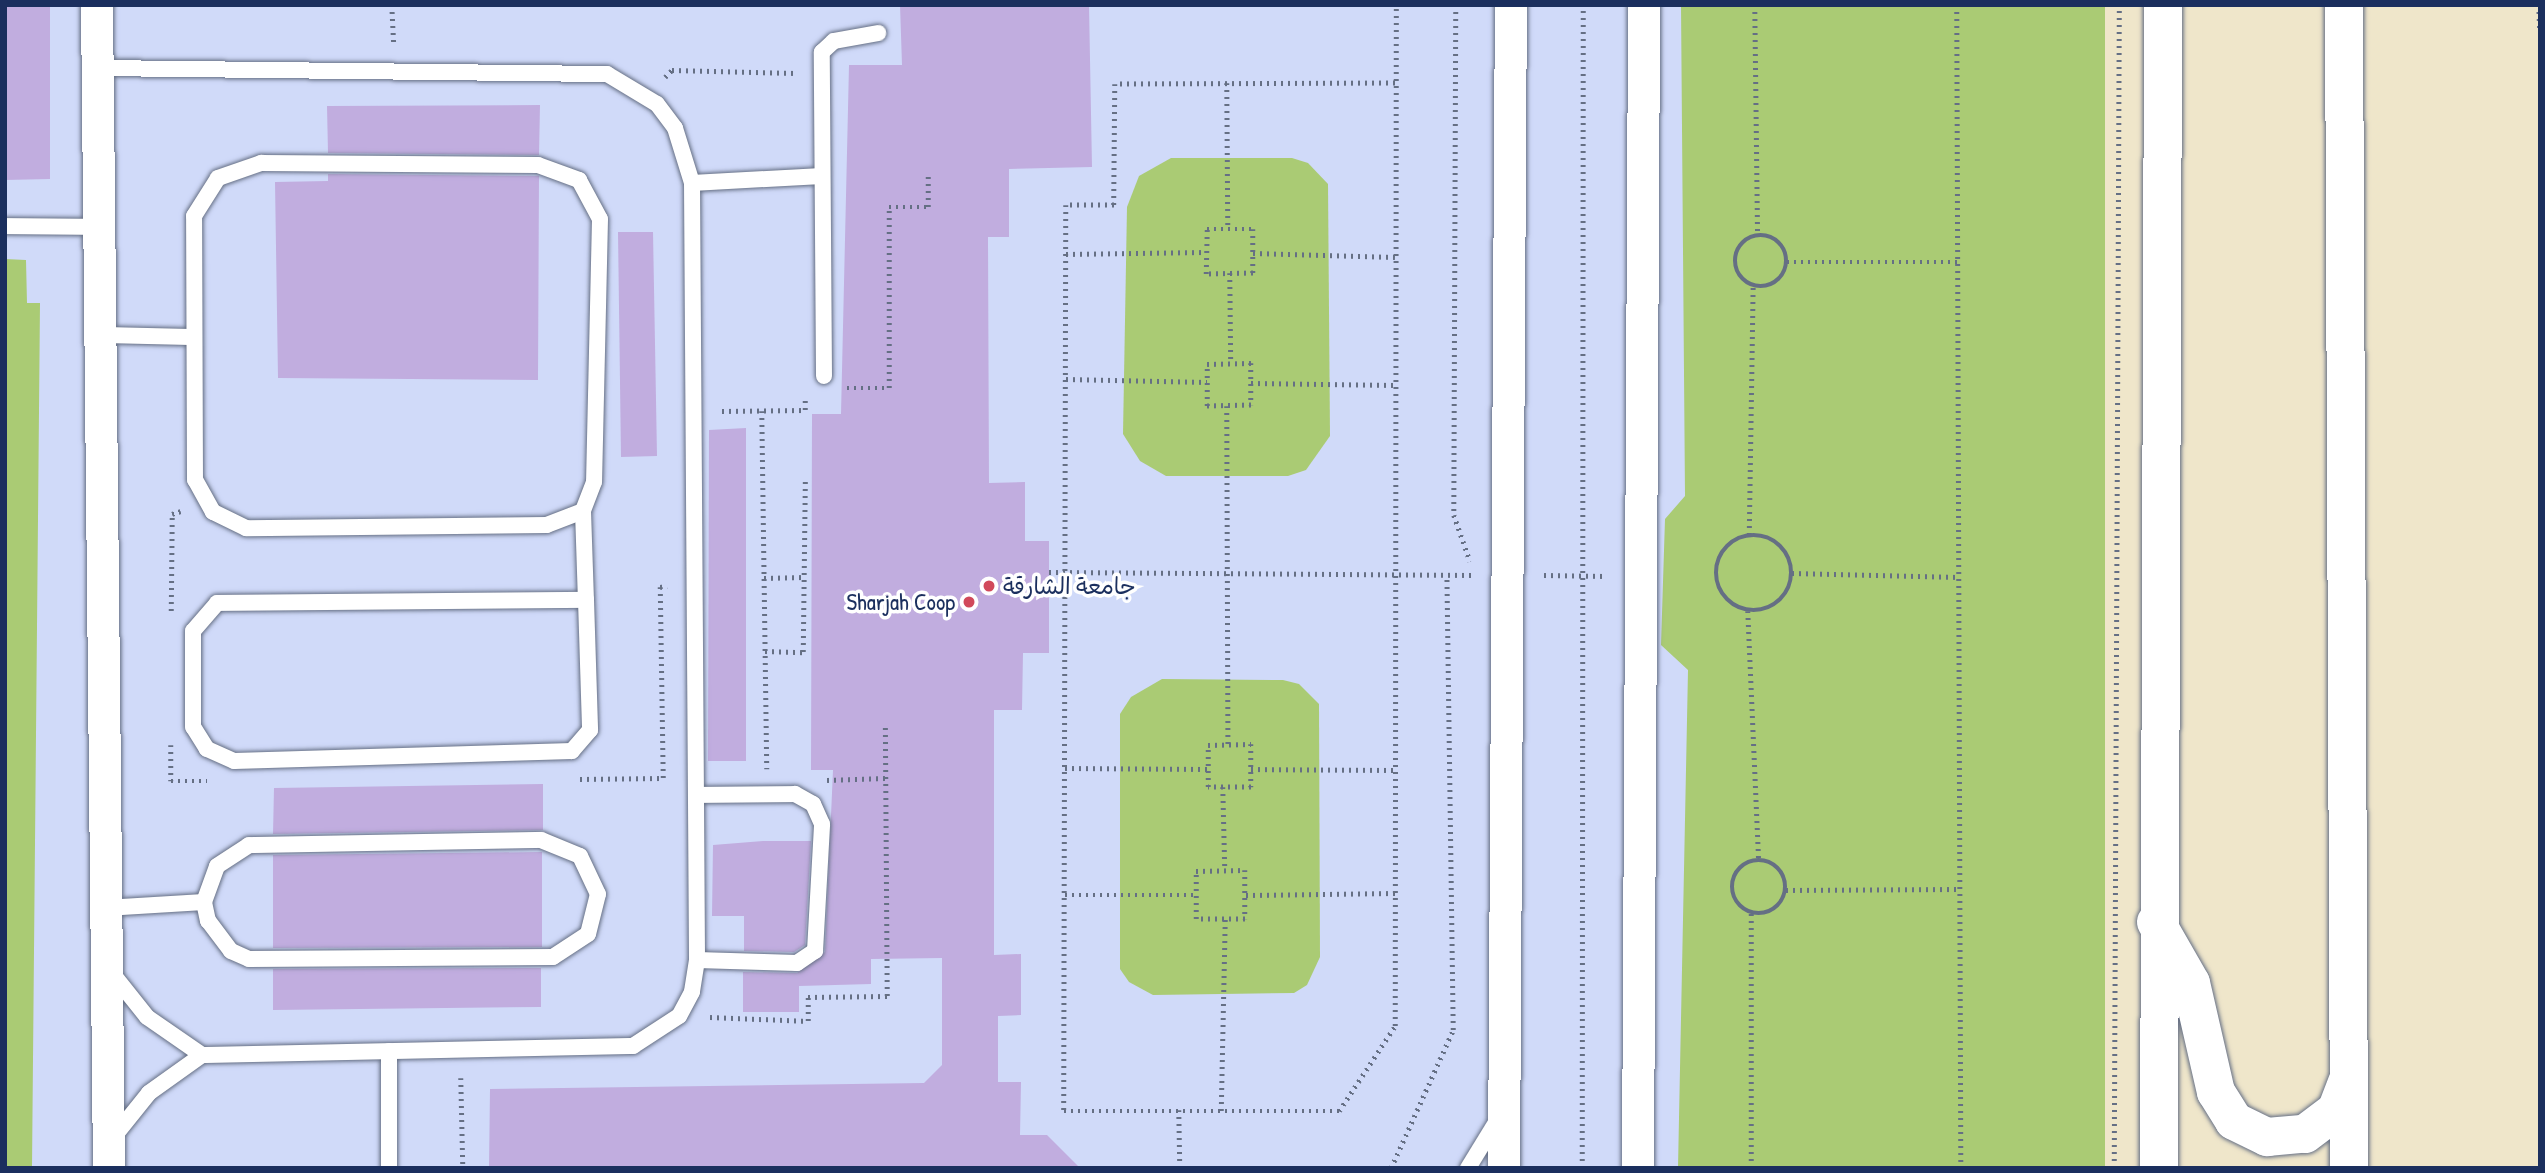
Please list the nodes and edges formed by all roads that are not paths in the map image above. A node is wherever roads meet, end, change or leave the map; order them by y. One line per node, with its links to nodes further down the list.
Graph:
1 (97, 5): 7 (street)
2 (1511, 5): 26 (street)
3 (1644, 5): 32 (street)
4 (2163, 5): 20 (street)
5 (2344, 5): 25 (street)
6 (878, 33): 8 (lane)
7 (98, 68): 9 (lane); 11 (street)
8 (822, 176): 9 (lane); 14 (lane)
9 (692, 183): 17 (lane)
10 (5, 226): 11 (lane)
11 (101, 227): 12 (street)
12 (102, 335): 13 (lane); 19 (street)
13 (193, 337): 15 (lane); 15 (lane)
14 (824, 376)
15 (583, 511): 16 (lane)
16 (586, 600): 16 (lane)
17 (698, 795): 21 (lane); 21 (lane)
18 (204, 902): 18 (lane); 19 (lane)
19 (104, 908): 22 (street)
20 (2156, 922): 25 (street); 33 (street)
21 (697, 960): 23 (lane)
22 (105, 964): 24 (lane); 27 (street)
23 (389, 1051): 24 (lane); 29 (lane)
24 (202, 1055): 27 (lane)
25 (2348, 1075): 28 (street)
26 (1504, 1108): 30 (lane); 31 (street)
27 (109, 1156)
28 (2357, 1158)
29 (389, 1168)
30 (1468, 1168)
31 (1504, 1168)
32 (1638, 1168)
33 (2159, 1168)

